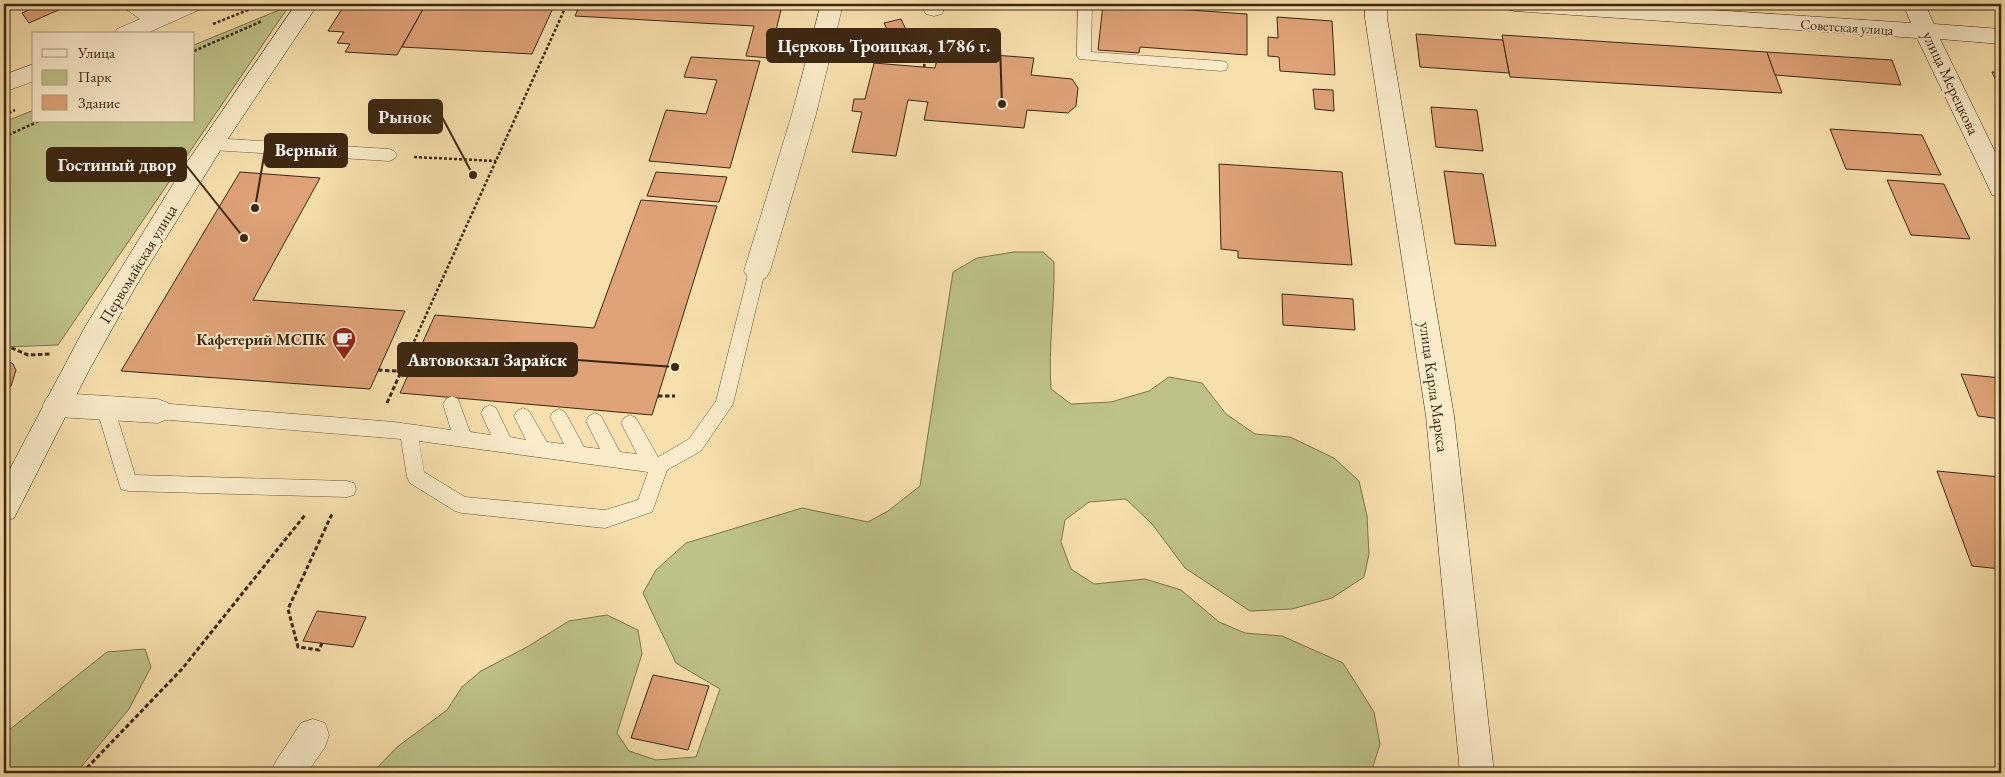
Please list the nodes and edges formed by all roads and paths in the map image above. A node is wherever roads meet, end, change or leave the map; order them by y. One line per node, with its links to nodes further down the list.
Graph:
1 (134, 4): 13 (street)
2 (194, 4): 13 (street)
3 (263, 4): 14 (path)
4 (307, 4): 25 (street, Первомайская улица)
5 (567, 4): 27 (path)
6 (832, 4): 29 (street)
7 (1085, 4): 19 (lane)
8 (1376, 4): 62 (street, улица Карла Маркса)
9 (1514, 4): 16 (street, Советская улица)
10 (1914, 4): 16 (street, улица Мерецкова)
11 (935, 7): 20 (path)
12 (265, 19): 18 (path)
13 (158, 20): 15 (street)
14 (205, 27)
15 (130, 32)
16 (1926, 32): 17 (street, Советская улица); 28 (street, улица Мерецкова)
17 (2001, 36)
18 (195, 52)
19 (1221, 66)
20 (924, 67)
21 (32, 73): 22 (street)
22 (4, 84)
23 (37, 122): 24 (path)
24 (4, 137)
25 (212, 144): 26 (lane); 39 (street, Первомайская улица)
26 (389, 155): 27 (path)
27 (496, 161): 33 (path)
28 (2001, 188)
29 (757, 271): 53 (lane)
30 (4, 345): 31 (path)
31 (58, 354)
32 (378, 370): 33 (path)
33 (401, 371): 34 (path); 37 (path)
34 (412, 372)
35 (658, 396): 36 (path)
36 (675, 396)
37 (388, 401)
38 (452, 404): 48 (lane)
39 (57, 405): 40 (street); 55 (street, Первомайская улица)
40 (105, 407): 41 (street); 54 (lane)
41 (158, 411): 47 (lane)
42 (490, 413): 49 (lane)
43 (524, 416): 50 (lane)
44 (559, 417): 51 (lane)
45 (595, 421): 52 (lane)
46 (630, 423): 53 (lane)
47 (409, 432): 48 (lane); 53 (lane)
48 (463, 439): 49 (lane)
49 (505, 445): 50 (lane)
50 (541, 449): 51 (lane)
51 (578, 454): 52 (lane)
52 (614, 459): 53 (lane)
53 (656, 465)
54 (348, 489)
55 (4, 509)
56 (293, 531): 60 (path)
57 (323, 533): 58 (path)
58 (322, 643)
59 (313, 736): 61 (street)
60 (82, 773)
61 (288, 773)
62 (1477, 773)

